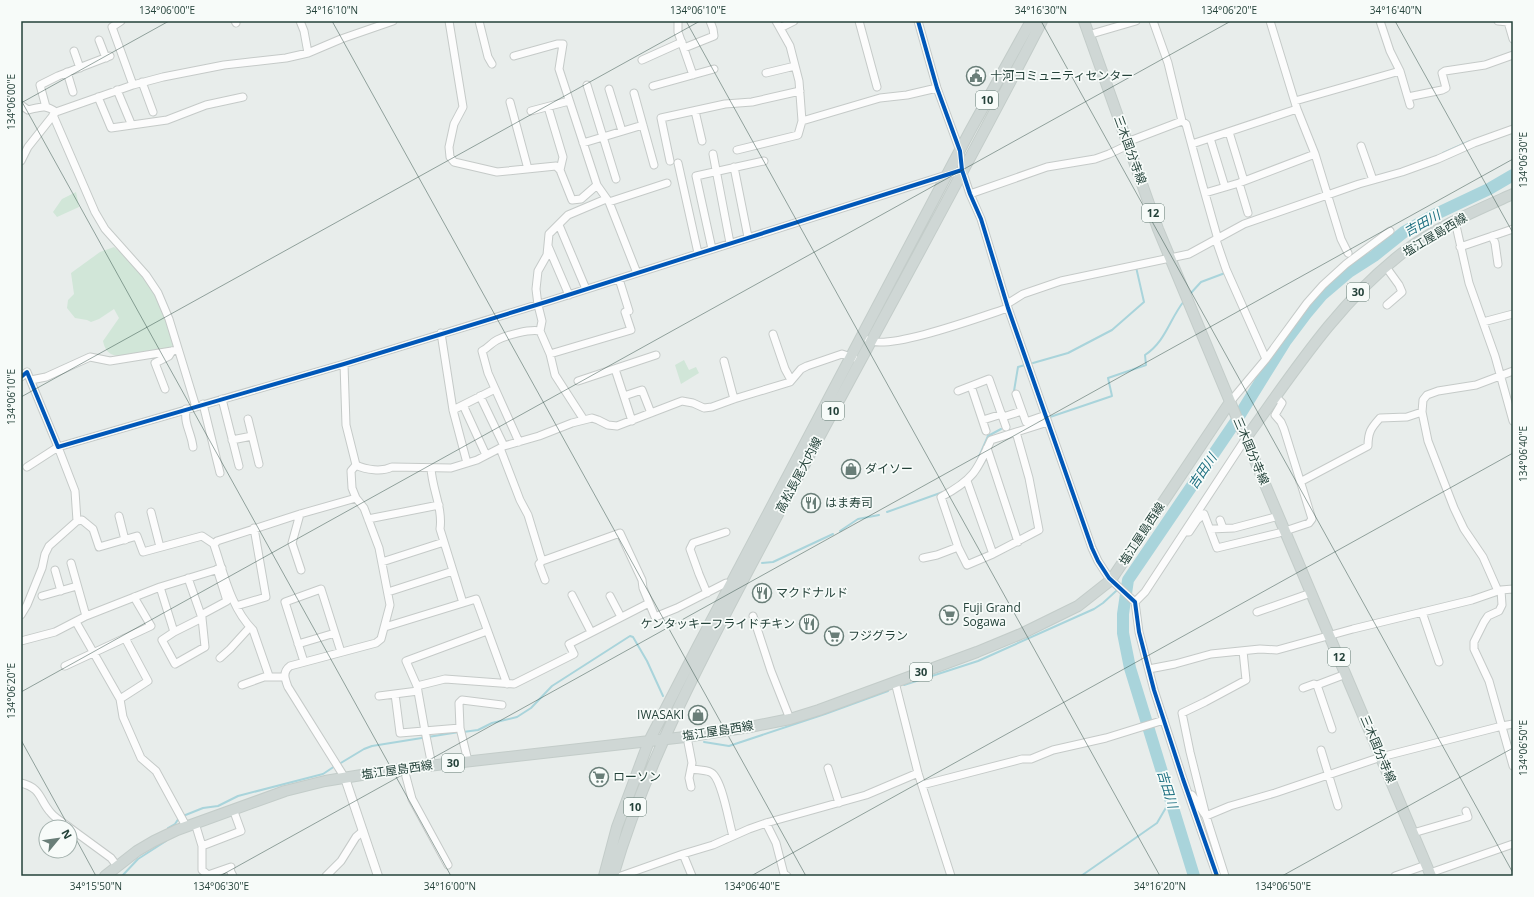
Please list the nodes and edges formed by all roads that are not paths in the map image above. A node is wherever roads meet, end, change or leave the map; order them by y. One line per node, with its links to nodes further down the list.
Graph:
1 (121, 21): 39 (street)
2 (300, 21): 26 (street)
3 (393, 21): 26 (street)
4 (449, 21): 85 (street)
5 (479, 21): 30 (street)
6 (678, 21): 24 (street)
7 (710, 21): 24 (street)
8 (776, 21): 20 (street)
9 (794, 21): 20 (street)
10 (859, 21): 42 (street)
11 (918, 21): 43 (street)
12 (1031, 21): 76 (main road, 高松長尾大内線 / 10)
13 (1042, 21): 87 (main road, 高松長尾大内線 / 10)
14 (1084, 21): 21 (main road, 三木国分寺線 / 12)
15 (1136, 21): 21 (street)
16 (1153, 21): 63 (street)
17 (1270, 21): 54 (street)
18 (1380, 21): 34 (street)
19 (1498, 21): 22 (street)
20 (780, 28): 31 (street)
21 (1088, 35): 72 (main road, 三木国分寺線 / 12)
22 (1513, 39)
23 (99, 40): 32 (street)
24 (683, 45): 29 (street); 37 (street)
25 (74, 51): 32 (street)
26 (308, 52): 38 (street)
27 (1513, 55): 34 (street)
28 (514, 56): 51 (street)
29 (642, 60)
30 (492, 64)
31 (795, 66): 36 (street); 46 (street)
32 (80, 68): 35 (street)
33 (714, 69): 37 (street)
34 (1400, 71): 54 (street)
35 (67, 72): 47 (street); 55 (street)
36 (766, 73)
37 (693, 75): 41 (street)
38 (142, 82): 39 (street); 58 (street)
39 (133, 85): 45 (street)
40 (587, 85): 68 (street)
41 (653, 86)
42 (877, 87)
43 (937, 88): 62 (street); 76 (street)
44 (609, 89): 66 (street)
45 (118, 90): 49 (street); 61 (street)
46 (800, 91): 57 (street); 62 (street)
47 (74, 92)
48 (634, 93): 64 (street)
49 (98, 97): 50 (street); 60 (street)
50 (243, 97)
51 (570, 101): 56 (street); 71 (street)
52 (510, 102): 85 (street)
53 (21, 105): 55 (street)
54 (1296, 105): 67 (street); 78 (street)
55 (46, 107): 60 (street)
56 (548, 107): 59 (street); 86 (street)
57 (695, 110): 70 (street); 80 (street)
58 (153, 112)
59 (531, 112)
60 (54, 114): 79 (street); 131 (street)
61 (130, 121)
62 (802, 121): 75 (street)
63 (1182, 121): 72 (street); 73 (street)
64 (643, 124): 66 (street); 83 (street)
65 (1513, 128): 91 (street)
66 (622, 131): 68 (street)
67 (1229, 132): 69 (street); 92 (street)
68 (602, 137): 71 (street); 90 (street)
69 (1210, 138): 73 (street); 95 (street)
70 (702, 141)
71 (583, 143): 94 (street)
72 (1128, 143): 97 (street); 115 (main road, 三木国分寺線 / 12)
73 (1192, 144): 96 (street)
74 (1361, 146): 91 (street)
75 (737, 150)
76 (960, 151): 87 (street); 89 (main road, 高松長尾大内線 / 10)
77 (712, 154): 88 (street)
78 (1315, 154): 92 (street); 99 (street)
79 (21, 161)
80 (670, 161)
81 (764, 161): 84 (street)
82 (678, 162): 113 (street)
83 (654, 165)
84 (734, 167): 88 (street); 107 (street)
85 (528, 169): 86 (street)
86 (560, 170): 94 (street)
87 (962, 170): 89 (street); 97 (street); 130 (main road, 高松長尾大内線 / 10)
88 (716, 171): 109 (street); 112 (street)
89 (948, 174): 107 (street); 130 (main road, 高松長尾大内線 / 10)
90 (616, 179)
91 (1374, 180): 99 (street)
92 (1242, 182): 95 (street); 101 (street)
93 (667, 184): 100 (street)
94 (597, 185): 100 (street)
95 (1225, 187): 96 (street)
96 (1204, 193): 108 (street)
97 (970, 194): 124 (street)
98 (1513, 194): 102 (main road, 塩江屋島西線 / 30)
99 (1328, 195): 108 (street); 114 (street)
100 (608, 201): 103 (street); 118 (street)
101 (1248, 213)
102 (1455, 221): 111 (street); 117 (main road, 塩江屋島西線 / 30)
103 (559, 225): 110 (street); 120 (street)
104 (1513, 229): 106 (street)
105 (1390, 231): 135 (street)
106 (1492, 236): 111 (street); 116 (street)
107 (748, 237): 109 (street)
108 (1216, 240): 115 (street); 135 (street)
109 (730, 243): 112 (street)
110 (548, 246): 121 (street); 122 (street)
111 (1460, 247): 126 (street)
112 (712, 249): 113 (street)
113 (698, 253): 118 (street)
114 (1348, 253)
115 (1171, 259): 124 (street); 156 (main road, 三木国分寺線 / 12)
116 (1498, 264)
117 (1386, 267): 123 (street); 153 (main road, 塩江屋島西線 / 30)
118 (637, 273): 119 (street)
119 (619, 279): 120 (street); 132 (street)
120 (586, 289): 121 (street)
121 (568, 295): 122 (street)
122 (538, 304): 127 (street); 128 (street)
123 (1386, 305)
124 (1008, 306): 130 (street); 166 (street)
125 (1513, 314): 126 (street)
126 (1483, 322): 142 (street)
127 (540, 331): 132 (street); 148 (street)
128 (441, 333): 137 (street); 161 (street)
129 (773, 334): 144 (street)
130 (866, 339): 134 (main road, 高松長尾大内線 / 10)
131 (175, 351): 143 (street); 147 (street); 159 (street)
132 (550, 354): 168 (street)
133 (656, 355): 139 (street)
134 (856, 358): 144 (street); 227 (main road, 高松長尾大内線 / 10); 290 (main road, 高松長尾大内線 / 10)
135 (1266, 359): 156 (street)
136 (724, 361): 155 (street)
137 (344, 364): 154 (street); 186 (street)
138 (21, 367): 141 (street)
139 (615, 369): 145 (street); 152 (street)
140 (1513, 371): 142 (street)
141 (23, 375): 143 (street)
142 (1500, 376): 163 (street); 171 (street)
143 (31, 380): 179 (street)
144 (791, 380): 155 (street)
145 (578, 381)
146 (971, 386): 149 (street); 165 (street); 169 (street)
147 (165, 389)
148 (495, 389): 151 (street); 178 (street)
149 (958, 391)
150 (1016, 394): 162 (street)
151 (480, 396): 158 (street); 181 (street)
152 (624, 396): 164 (street); 170 (street)
153 (1276, 397): 176 (main road, 塩江屋島西線 / 30); 192 (street)
154 (222, 399): 157 (street); 177 (street)
155 (734, 399): 164 (street)
156 (1230, 403): 176 (main road, 三木国分寺線 / 12); 225 (main road, 塩江屋島西線 / 30)
157 (203, 404): 159 (street); 190 (street)
158 (463, 405): 161 (street); 183 (street)
159 (196, 407): 160 (street)
160 (186, 410): 179 (street); 180 (street)
161 (453, 410): 184 (street)
162 (1022, 410): 165 (street); 166 (street)
163 (1422, 412): 192 (street); 230 (street)
164 (651, 413): 170 (street)
165 (1002, 415): 169 (street); 172 (street)
166 (1047, 418): 174 (street); 225 (street)
167 (248, 419): 175 (street)
168 (584, 420): 170 (street); 178 (street)
169 (983, 420): 173 (street)
170 (632, 421)
171 (1513, 421)
172 (1006, 427)
173 (986, 431)
174 (1016, 432): 182 (street); 210 (street)
175 (252, 436): 177 (street); 185 (street)
176 (1246, 437): 198 (main road, 三木国分寺線 / 12); 207 (street)
177 (232, 440): 187 (street)
178 (520, 442): 181 (street)
179 (58, 447): 188 (street); 201 (street)
180 (193, 447)
181 (502, 447): 183 (street); 216 (street)
182 (987, 448): 191 (street); 210 (street)
183 (486, 455): 184 (street)
184 (467, 463): 189 (street)
185 (259, 464)
186 (356, 465): 189 (street); 193 (street)
187 (239, 466)
188 (27, 467)
189 (431, 468): 194 (street)
190 (220, 473)
191 (967, 481): 213 (street); 214 (street)
192 (1300, 482): 205 (street)
193 (356, 498): 196 (street); 199 (street)
194 (439, 505): 199 (street); 209 (street)
195 (151, 512): 212 (street)
196 (300, 514): 202 (street); 221 (street)
197 (119, 516): 208 (street)
198 (1279, 516): 203 (street); 205 (main road, 三木国分寺線 / 12)
199 (368, 518): 218 (street)
200 (1220, 520): 203 (street)
201 (77, 521): 208 (street); 245 (street)
202 (254, 528): 211 (street); 242 (street)
203 (1223, 528): 204 (street)
204 (1210, 529): 205 (street); 207 (street)
205 (1285, 531): 234 (main road, 三木国分寺線 / 12)
206 (726, 532): 233 (street)
207 (1185, 532): 239 (street)
208 (125, 540): 212 (street)
209 (444, 542): 218 (street); 222 (street)
210 (1018, 542): 214 (street)
211 (214, 544): 212 (street); 219 (street)
212 (160, 547)
213 (958, 548): 214 (street); 215 (street)
214 (994, 554)
215 (923, 558)
216 (542, 561): 224 (street); 240 (street)
217 (71, 562): 226 (street)
218 (382, 562): 232 (street)
219 (219, 569): 223 (street); 242 (street); 248 (street)
220 (55, 570): 229 (street)
221 (301, 570)
222 (453, 571): 232 (street); 241 (street)
223 (188, 578): 228 (street); 248 (street)
224 (546, 580)
225 (1113, 582): 239 (street); 272 (main road, 塩江屋島西線 / 30)
226 (78, 586): 229 (street); 246 (street)
227 (730, 586): 233 (street); 291 (main road, 高松長尾大内線 / 10)
228 (160, 587): 238 (street); 254 (street)
229 (61, 590): 236 (street)
230 (1500, 590): 231 (street); 244 (street); 285 (street)
231 (1513, 590)
232 (388, 592): 252 (street)
233 (707, 593): 240 (street)
234 (1311, 593): 243 (street); 257 (main road, 三木国分寺線 / 12)
235 (572, 595): 255 (street)
236 (42, 596)
237 (610, 596): 249 (street)
238 (134, 597): 246 (street); 258 (street)
239 (1134, 601): 268 (street)
240 (649, 602): 249 (street)
241 (463, 603): 252 (street); 253 (street)
242 (236, 606): 251 (street)
243 (1257, 612)
244 (1422, 612): 257 (street); 266 (street)
245 (21, 615)
246 (86, 616): 250 (street)
247 (753, 616): 282 (street)
248 (202, 617): 254 (street); 254 (street)
249 (621, 617): 255 (street)
250 (76, 622): 259 (street); 263 (street)
251 (250, 627): 264 (street); 270 (street)
252 (384, 627): 262 (street)
253 (488, 631): 273 (street); 277 (street)
254 (174, 632)
255 (592, 632): 273 (street)
256 (335, 633): 260 (street); 260 (street); 262 (street)
257 (1329, 636): 261 (street); 269 (main road, 三木国分寺線 / 12)
258 (125, 638): 263 (street); 280 (street)
259 (21, 640)
260 (298, 644): 265 (street)
261 (1243, 651): 268 (street); 311 (street)
262 (341, 652): 265 (street)
263 (93, 653): 267 (street); 280 (street)
264 (220, 658)
265 (304, 662): 271 (street)
266 (1439, 662)
267 (65, 666)
268 (1149, 669): 283 (street)
269 (1346, 674): 275 (street); 293 (main road, 三木国分寺線 / 12)
270 (269, 676): 271 (street); 274 (street)
271 (284, 677): 302 (street)
272 (895, 682): 282 (main road, 塩江屋島西線 / 30); 300 (street)
273 (507, 684): 277 (street)
274 (242, 685)
275 (1317, 685): 276 (street); 286 (street)
276 (1303, 688)
277 (418, 689): 278 (street); 288 (street)
278 (395, 694): 279 (street); 288 (street)
279 (379, 696)
280 (120, 699): 313 (street)
281 (502, 705): 287 (street)
282 (790, 719): 289 (main road, 塩江屋島西線 / 30)
283 (1161, 721): 303 (street); 305 (street)
284 (1513, 724): 285 (street)
285 (1502, 726): 293 (street); 296 (street)
286 (1332, 729)
287 (461, 731): 288 (street); 294 (street)
288 (425, 735): 295 (street)
289 (686, 737): 290 (main road, 塩江屋島西線 / 30); 299 (street)
290 (662, 740): 291 (main road, 塩江屋島西線 / 30); 331 (main road, 高松長尾大内線 / 10)
291 (649, 741): 294 (main road, 塩江屋島西線 / 30); 330 (main road, 高松長尾大内線 / 10)
292 (1321, 750): 301 (street)
293 (1381, 757): 301 (street); 317 (main road, 三木国分寺線 / 12)
294 (468, 761): 295 (main road, 塩江屋島西線 / 30)
295 (432, 766): 298 (main road, 塩江屋島西線 / 30)
296 (1513, 766)
297 (828, 768): 307 (street)
298 (404, 769): 302 (main road, 塩江屋島西線 / 30); 322 (street)
299 (692, 769): 306 (street); 318 (street)
300 (918, 773): 305 (street); 307 (street)
301 (1327, 775): 308 (street); 311 (street)
302 (345, 778): 309 (main road, 塩江屋島西線 / 30); 315 (street)
303 (1183, 779): 311 (street); 336 (street)
304 (21, 784): 312 (street)
305 (922, 785): 335 (street)
306 (691, 787)
307 (839, 803): 314 (street)
308 (1338, 806)
309 (233, 809): 313 (main road, 塩江屋島西線 / 30); 320 (street)
310 (1466, 810): 317 (street)
311 (1206, 816): 337 (street)
312 (59, 819)
313 (185, 821): 320 (street); 323 (main road, 塩江屋島西線 / 30)
314 (766, 823): 318 (street); 334 (street)
315 (363, 831): 328 (street); 329 (street)
316 (78, 833): 323 (street)
317 (1413, 833): 324 (main road, 三木国分寺線 / 12)
318 (733, 836): 321 (street)
319 (1513, 844): 324 (street)
320 (202, 846): 325 (street)
321 (684, 854): 332 (street); 333 (street)
322 (448, 865)
323 (117, 866): 326 (main road, 塩江屋島西線 / 30)
324 (1429, 871): 338 (street)
325 (213, 875): 327 (street)
326 (105, 876)
327 (233, 876)
328 (326, 876)
329 (378, 876)
330 (604, 876)
331 (613, 876)
332 (621, 876)
333 (692, 876)
334 (787, 876)
335 (951, 876)
336 (1216, 876)
337 (1225, 876)
338 (1395, 876)

